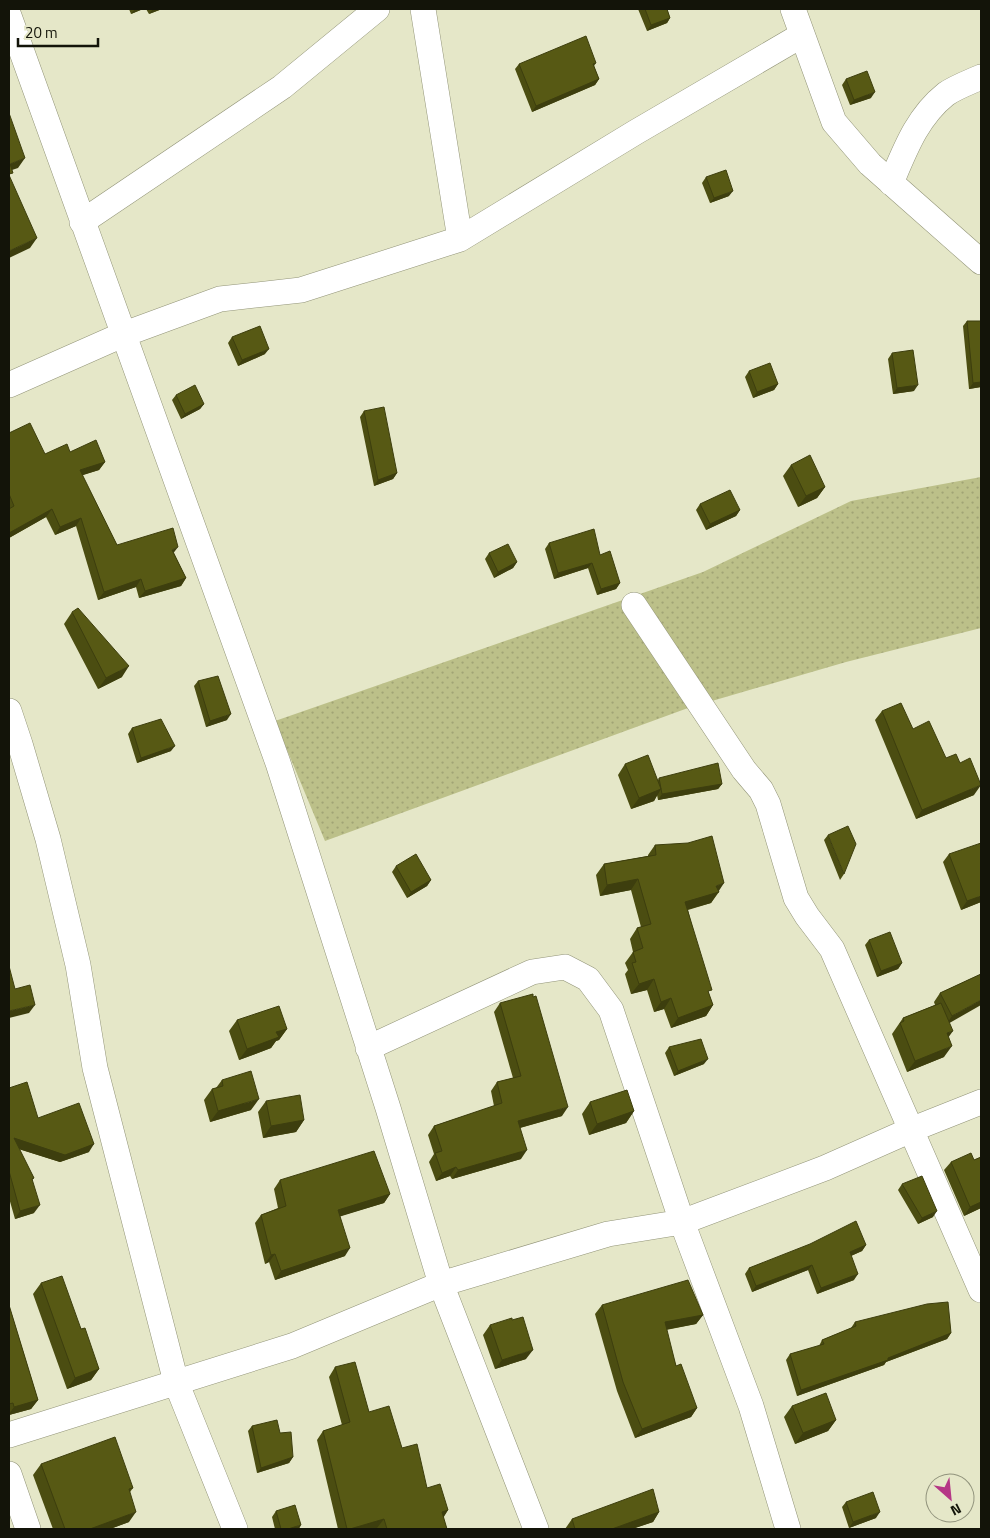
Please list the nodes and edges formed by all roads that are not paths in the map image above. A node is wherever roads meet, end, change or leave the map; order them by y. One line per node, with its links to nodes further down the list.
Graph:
1 (377, 9): 8 (street)
2 (423, 9): 9 (street)
3 (793, 9): 5 (street)
4 (9, 16): 8 (street)
5 (802, 35): 7 (street); 9 (street)
6 (981, 77): 7 (street)
7 (891, 183): 10 (street)
8 (82, 222): 11 (street)
9 (460, 239): 11 (street)
10 (981, 262)
11 (122, 335): 12 (street); 15 (street)
12 (9, 385)
13 (634, 605): 17 (street)
14 (9, 711): 21 (street)
15 (368, 1048): 18 (street); 19 (street)
16 (981, 1102): 17 (street)
17 (913, 1129): 18 (street); 20 (street)
18 (682, 1222): 19 (street); 27 (street)
19 (441, 1284): 21 (street); 26 (street)
20 (981, 1290)
21 (176, 1382): 22 (street); 25 (street)
22 (9, 1435)
23 (9, 1474): 24 (street)
24 (28, 1529)
25 (235, 1529)
26 (536, 1529)
27 (788, 1529)

